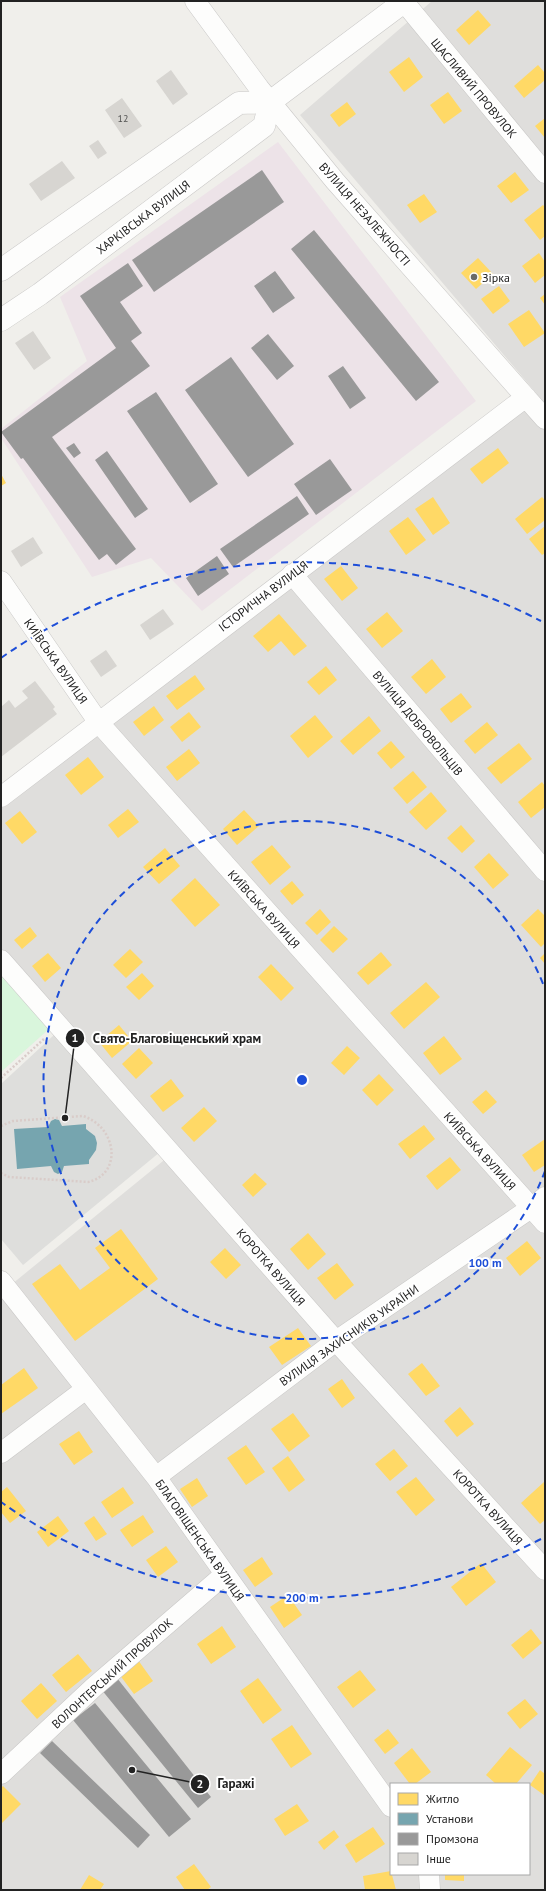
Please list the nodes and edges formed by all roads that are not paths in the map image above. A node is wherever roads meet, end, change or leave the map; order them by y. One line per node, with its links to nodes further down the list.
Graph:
1 (195, 1): 3 (street, ВУЛИЦЯ НЕЗАЛЕЖНОСТІ)
2 (404, 2): 3 (street); 4 (street, ЩАСЛИВИЙ ПРОВУЛОК)
3 (270, 102): 5 (street); 6 (street, ХАРКІВСЬКА ВУЛИЦЯ); 7 (street, ВУЛИЦЯ НЕЗАЛЕЖНОСТІ)
4 (545, 173)
5 (1, 270)
6 (1, 320)
7 (526, 397): 8 (street, ВУЛИЦЯ НЕЗАЛЕЖНОСТІ); 9 (street, ІСТОРИЧНА ВУЛИЦЯ)
8 (545, 420)
9 (292, 574): 11 (street, ІСТОРИЧНА ВУЛИЦЯ); 13 (street, ВУЛИЦЯ ДОБРОВОЛЬЦІВ)
10 (1, 581): 11 (street, КИЇВСЬКА ВУЛИЦЯ)
11 (99, 723): 12 (street, ІСТОРИЧНА ВУЛИЦЯ); 15 (street, КИЇВСЬКА ВУЛИЦЯ)
12 (1, 798)
13 (545, 871)
14 (1, 960): 18 (street, КОРОТКА ВУЛИЦЯ)
15 (538, 1202): 16 (street, КИЇВСЬКА ВУЛИЦЯ); 18 (street, ВУЛИЦЯ ЗАХИСНИКІВ УКРАЇНИ)
16 (545, 1223)
17 (1, 1281): 19 (street, БЛАГОВІЩЕНСЬКА ВУЛИЦЯ)
18 (336, 1341): 21 (street, ВУЛИЦЯ ЗАХИСНИКІВ УКРАЇНИ); 22 (street, КОРОТКА ВУЛИЦЯ)
19 (86, 1389): 20 (street); 21 (street, БЛАГОВІЩЕНСЬКА ВУЛИЦЯ)
20 (1, 1453)
21 (156, 1477): 23 (street, БЛАГОВІЩЕНСЬКА ВУЛИЦЯ)
22 (545, 1570)
23 (224, 1574): 24 (street, ВОЛОНТЕРСЬКИЙ ПРОВУЛОК); 25 (street, БЛАГОВІЩЕНСЬКА ВУЛИЦЯ)
24 (1, 1774)
25 (390, 1806)
26 (429, 1875): 27 (street)
27 (430, 1890)

